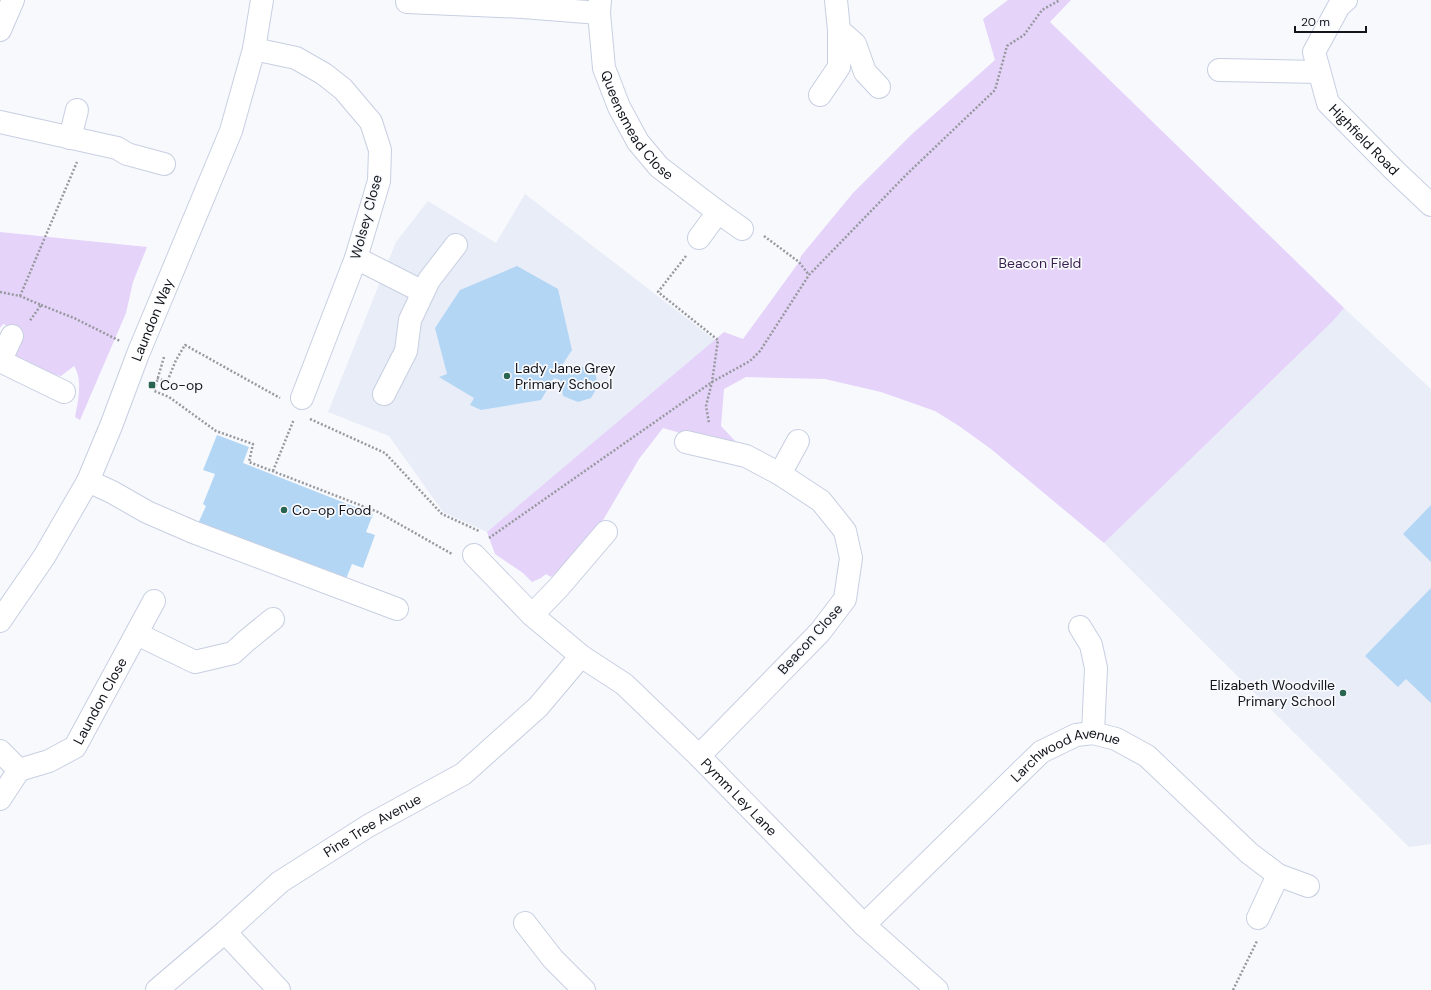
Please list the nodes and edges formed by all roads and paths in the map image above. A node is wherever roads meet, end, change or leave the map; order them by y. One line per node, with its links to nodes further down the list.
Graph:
1 (13, 0): 8 (street)
2 (262, 0): 10 (street, Laundon Way)
3 (836, 0): 9 (street)
4 (1060, 0): 25 (path)
5 (1346, 0): 12 (street, Highfield Road)
6 (408, 6): 7 (street, Queensmead Close)
7 (599, 7): 20 (street, Queensmead Close)
8 (0, 30)
9 (839, 30): 13 (street); 14 (street)
10 (254, 49): 24 (street, Wolsey Close); 42 (street, Laundon Way)
11 (1219, 70): 12 (street)
12 (1319, 72): 19 (street, Highfield Road)
13 (879, 87)
14 (820, 95)
15 (77, 110): 17 (street)
16 (0, 122): 17 (street)
17 (77, 140): 18 (street); 28 (path)
18 (164, 164)
19 (1431, 205)
20 (718, 212): 21 (street, Queensmead Close); 22 (street)
21 (742, 229): 25 (path)
22 (699, 238): 32 (path)
23 (456, 245): 27 (street)
24 (356, 258): 27 (street); 36 (street, Wolsey Close)
25 (809, 275): 32 (path)
26 (0, 292): 28 (path)
27 (423, 292): 35 (street)
28 (20, 296): 29 (path)
29 (12, 336): 30 (street)
30 (0, 362): 34 (street)
31 (157, 378): 36 (path)
32 (712, 382): 37 (path); 44 (path)
33 (154, 391): 40 (path)
34 (64, 392)
35 (384, 394)
36 (298, 406): 40 (path); 44 (path)
37 (710, 424)
38 (686, 442): 41 (street, Beacon Close)
39 (798, 442): 41 (street)
40 (273, 471): 45 (path)
41 (780, 474): 56 (street, Beacon Close)
42 (88, 481): 47 (street); 50 (street, Laundon Way)
43 (606, 532): 48 (street)
44 (490, 537): 45 (path)
45 (474, 555): 48 (street, Pymm Ley Lane)
46 (154, 601): 52 (street, Laundon Close)
47 (396, 609)
48 (532, 615): 53 (street, Pymm Ley Lane)
49 (273, 620): 52 (street)
50 (0, 621)
51 (1080, 627): 54 (street)
52 (137, 634): 57 (street, Laundon Close)
53 (581, 656): 56 (street, Pymm Ley Lane); 64 (street, Pine Tree Avenue)
54 (1093, 733): 59 (street, Larchwood Avenue); 63 (street, Larchwood Avenue)
55 (0, 752): 57 (street)
56 (699, 756): 63 (street, Pymm Ley Lane)
57 (19, 770): 58 (street)
58 (0, 799)
59 (1278, 875): 60 (street, Larchwood Avenue); 61 (street)
60 (1308, 886)
61 (1258, 918): 69 (path)
62 (526, 924): 65 (street)
63 (864, 925): 68 (street, Pymm Ley Lane)
64 (225, 932): 66 (street, Pine Tree Avenue); 67 (street)
65 (579, 988)
66 (157, 990)
67 (279, 990)
68 (937, 990)
69 (1233, 990)

